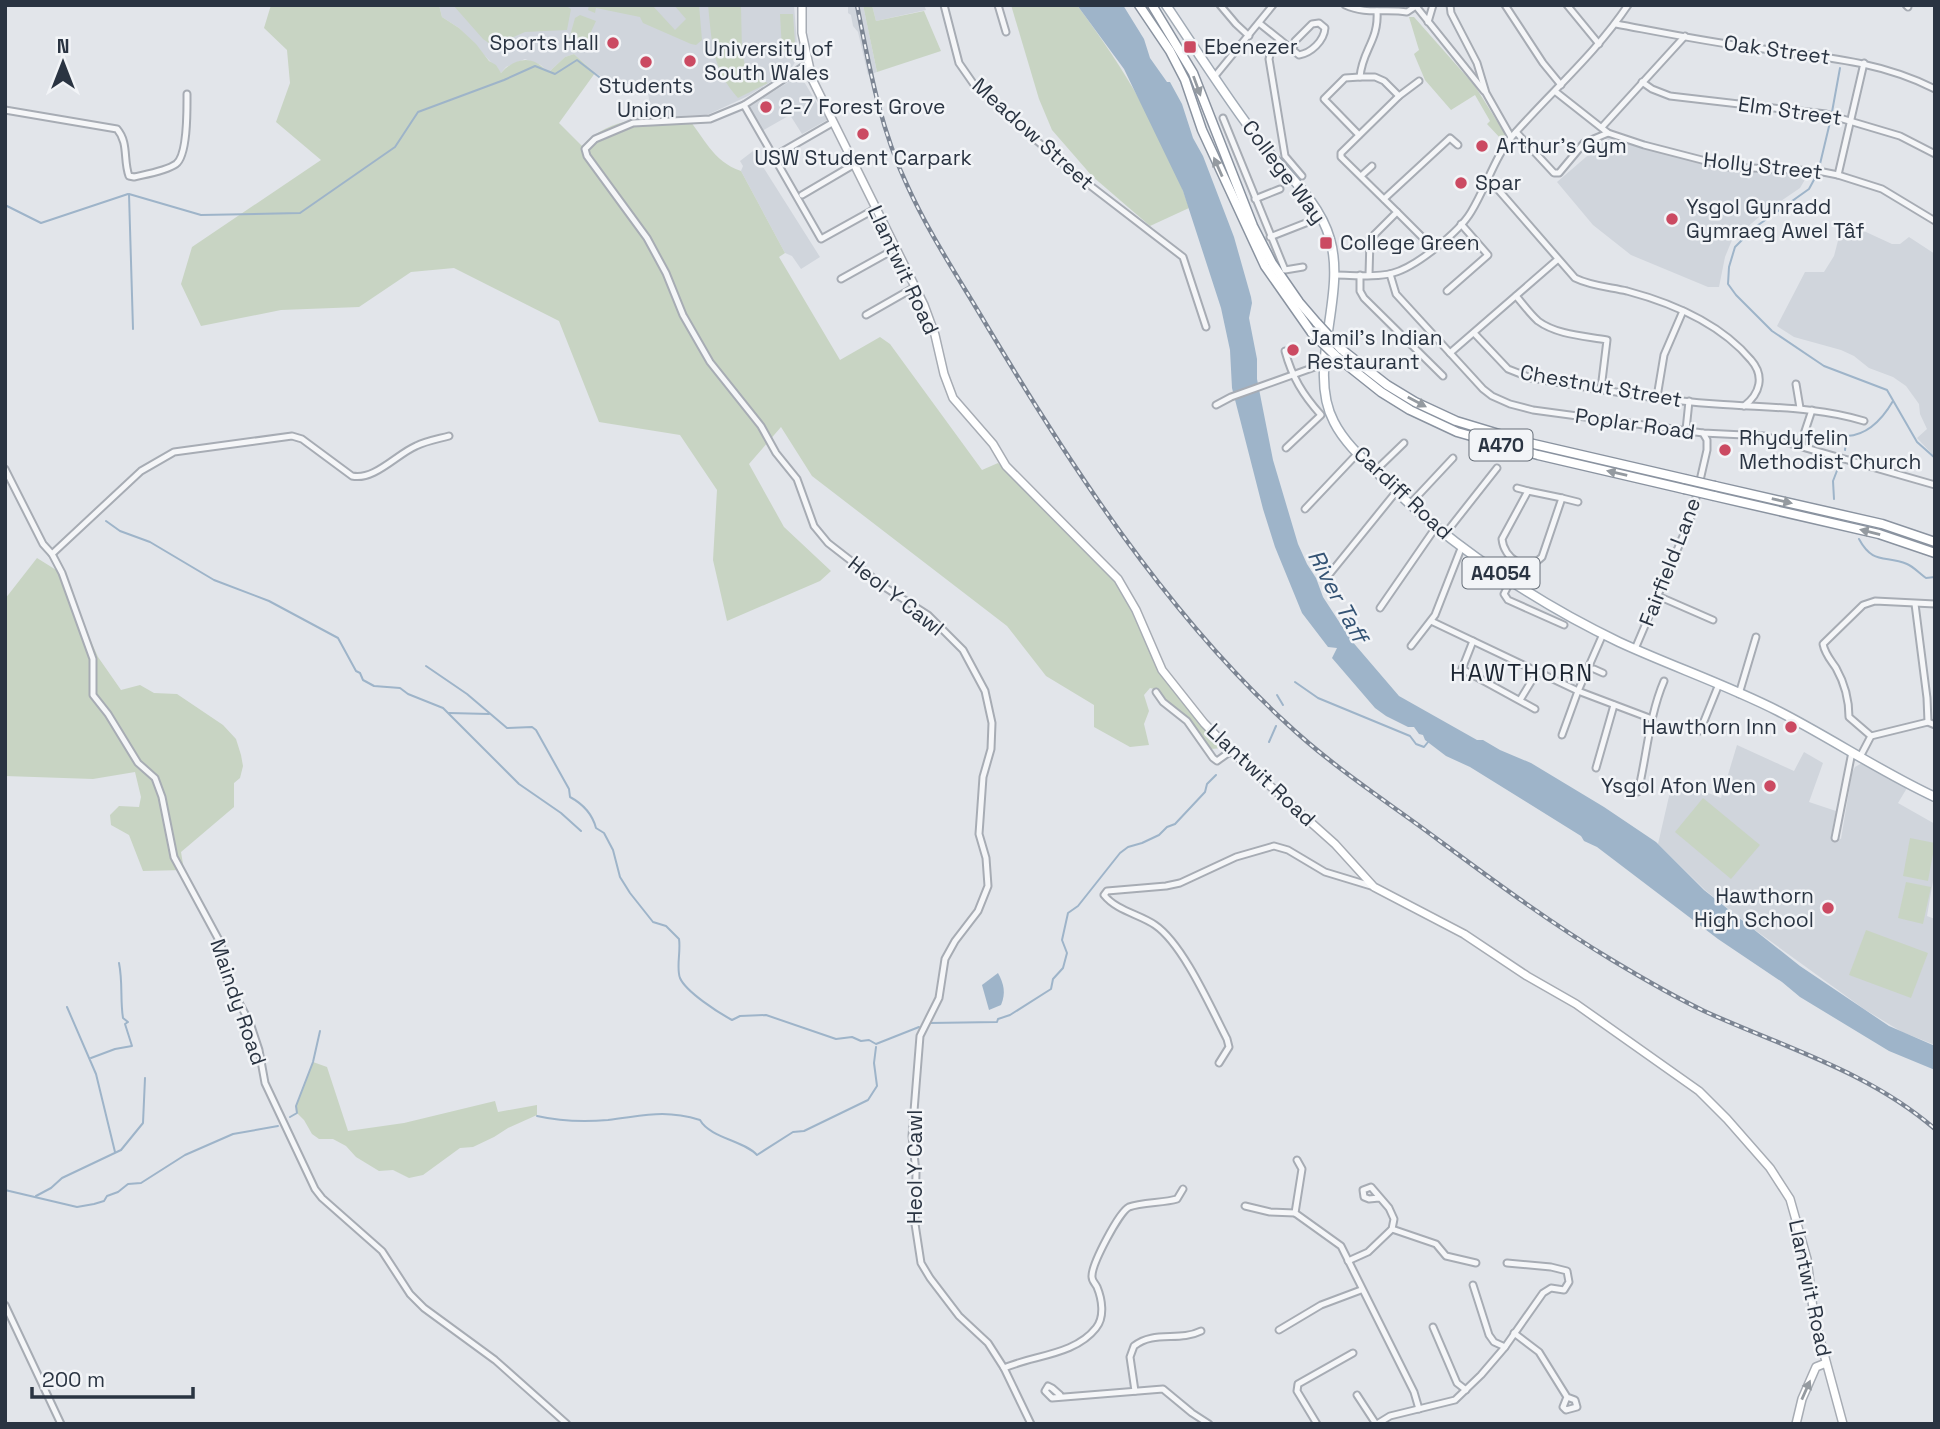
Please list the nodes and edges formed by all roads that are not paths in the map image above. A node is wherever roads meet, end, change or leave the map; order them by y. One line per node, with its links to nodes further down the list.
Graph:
1 (802, 5): 27 (main road, Llantwit Road)
2 (944, 5): 80 (street, Meadow Street)
3 (998, 5): 20 (street)
4 (1139, 5): 120 (main road, A470, one-way to 4, bridge)
5 (1152, 5): 117 (main road, A470, one-way to 117, bridge)
6 (1166, 5): 28 (main road, A4054)
7 (1220, 5): 21 (street)
8 (1273, 5): 17 (street)
9 (1345, 5): 16 (street)
10 (1433, 5): 18 (street)
11 (1450, 5): 34 (street)
12 (1506, 5): 32 (street)
13 (1567, 5): 24 (street)
14 (1628, 5): 19 (street)
15 (1415, 6): 16 (street); 18 (street)
16 (1377, 12): 29 (street)
17 (1259, 23): 21 (street); 23 (street)
18 (1428, 23): 34 (street)
19 (1616, 24): 22 (street, Oak Street); 24 (street)
20 (1006, 32)
21 (1249, 36): 28 (street)
22 (1685, 36): 26 (street, Oak Street); 31 (street)
23 (1280, 40): 25 (street); 53 (street)
24 (1598, 44): 32 (street)
25 (1293, 50): 25 (street)
26 (1864, 63): 33 (street, Oak Street); 41 (street)
27 (807, 64): 38 (street); 42 (main road, Llantwit Road)
28 (1214, 76): 62 (main road, College Way / A4054)
29 (1360, 77): 37 (street); 46 (street)
30 (1419, 81): 37 (street)
31 (1642, 82): 41 (street, Elm Street); 43 (street)
32 (1561, 85): 35 (street)
33 (1935, 89)
34 (1486, 93): 45 (street)
35 (1556, 93): 43 (street, Holly Street); 45 (street)
36 (187, 94): 39 (street)
37 (1399, 96): 46 (street)
38 (744, 105): 49 (street); 180 (street, Heol Y Cawl)
39 (5, 110)
40 (1223, 118): 58 (street)
41 (1851, 120): 48 (street, Elm Street); 52 (street)
42 (832, 123): 49 (street); 50 (main road, Llantwit Road)
43 (1602, 127): 44 (street, Holly Street)
44 (1608, 133): 45 (street); 52 (street, Holly Street)
45 (1514, 134): 55 (street)
46 (1359, 135): 54 (street)
47 (1458, 145): 59 (street)
48 (1935, 154)
49 (773, 157): 60 (street)
50 (853, 165): 57 (street); 60 (main road, Llantwit Road)
51 (1372, 166): 54 (street)
52 (1838, 175): 63 (street, Holly Street)
53 (1302, 176)
54 (1361, 176): 59 (street)
55 (1488, 178): 64 (street); 68 (street)
56 (1280, 188): 58 (street)
57 (803, 195)
58 (1255, 199): 65 (street)
59 (1384, 199): 61 (street)
60 (875, 209): 67 (main road, Llantwit Road)
61 (1397, 212): 66 (street); 73 (street)
62 (1321, 217): 65 (street); 71 (main road, College Way / A4054)
63 (1935, 221)
64 (1461, 224): 70 (street); 76 (street)
65 (1270, 237): 69 (street)
66 (1425, 240)
67 (895, 249): 74 (street); 75 (main road, Llantwit Road)
68 (1557, 260): 77 (street); 78 (street)
69 (1303, 267)
70 (1390, 274): 73 (street); 83 (street, Poplar Road)
71 (1334, 275): 72 (street); 84 (main road, Cardiff Road / A4054)
72 (1360, 275): 73 (street); 86 (street)
73 (1369, 275)
74 (841, 279)
75 (915, 287): 79 (street); 153 (main road, Llantwit Road)
76 (1447, 291)
77 (1516, 296): 81 (street); 88 (street)
78 (1683, 311): 89 (street); 92 (street)
79 (866, 315)
80 (1206, 327)
81 (1474, 333): 83 (street); 88 (street, Chestnut Street)
82 (1285, 351): 85 (street)
83 (1450, 353): 96 (street, Poplar Road)
84 (1325, 363): 85 (street); 102 (main road, Cardiff Road / A4054)
85 (1291, 374): 91 (street); 101 (street)
86 (1443, 376)
87 (1796, 384): 93 (street)
88 (1601, 389): 89 (street, Chestnut Street)
89 (1657, 397): 90 (street, Chestnut Street)
90 (1689, 401): 92 (street, Chestnut Street); 96 (street)
91 (1216, 405)
92 (1744, 406): 93 (street, Chestnut Street)
93 (1800, 408): 94 (street, Chestnut Street)
94 (1812, 410): 95 (street, Chestnut Street); 100 (street)
95 (1864, 421)
96 (1686, 430): 97 (street, Poplar Road)
97 (1703, 433): 100 (street, Poplar Road); 124 (street, Fairfield Lane)
98 (449, 436): 119 (street)
99 (1404, 443): 106 (street)
100 (1800, 446): 107 (street, Poplar Road)
101 (1286, 448)
102 (1358, 453): 106 (main road, Cardiff Road / A4054); 114 (street)
103 (1452, 458): 113 (street)
104 (1497, 468): 116 (street)
105 (5, 469): 119 (street, Maindy Road)
106 (1375, 471): 110 (main road, Cardiff Road / A4054)
107 (1935, 485)
108 (1517, 488): 109 (street)
109 (1528, 491): 111 (street); 121 (street)
110 (1396, 492): 113 (main road, Cardiff Road / A4054); 122 (street)
111 (1562, 498): 112 (street); 121 (street)
112 (1578, 502)
113 (1410, 504): 115 (main road, Cardiff Road / A4054)
114 (1305, 509)
115 (1436, 527): 116 (main road, Cardiff Road / A4054); 127 (street)
116 (1445, 534): 118 (main road, Cardiff Road / A4054)
117 (1935, 542)
118 (1462, 546): 123 (main road, Cardiff Road / A4054); 129 (street)
119 (52, 554): 188 (street, Maindy Road)
120 (1935, 554)
121 (1513, 561): 123 (street)
122 (1328, 576)
123 (1507, 577): 130 (street); 131 (main road, Cardiff Road / A4054)
124 (1658, 596): 128 (street); 135 (street, Fairfield Lane)
125 (1915, 604): 126 (street); 148 (street); 152 (street)
126 (1935, 604)
127 (1380, 608)
128 (1713, 620)
129 (1432, 621): 133 (street); 134 (street)
130 (1564, 625)
131 (1603, 634): 135 (main road, Cardiff Road / A4054); 136 (street)
132 (1756, 637): 143 (street)
133 (1473, 641): 137 (street); 144 (street)
134 (1411, 646)
135 (1635, 649): 140 (main road, Cardiff Road / A4054)
136 (1591, 668): 138 (street); 141 (street)
137 (1537, 672): 141 (street); 144 (street)
138 (1604, 673)
139 (1664, 681): 147 (street)
140 (1719, 684): 143 (main road, Cardiff Road / A4054); 150 (street)
141 (1577, 691): 145 (street); 151 (street)
142 (1156, 692): 153 (street)
143 (1739, 694): 154 (main road, Cardiff Road / A4054)
144 (1520, 700): 146 (street)
145 (1615, 705): 147 (street); 155 (street)
146 (1535, 709)
147 (1652, 719): 156 (street)
148 (1927, 722): 149 (street); 152 (street)
149 (1935, 725)
150 (1700, 731)
151 (1562, 735)
152 (1871, 736): 154 (street)
153 (1231, 751): 159 (main road, Llantwit Road)
154 (1856, 755): 157 (main road, A4054); 158 (street)
155 (1596, 768)
156 (1638, 792)
157 (1935, 797)
158 (1835, 838)
159 (1374, 887): 160 (street); 179 (main road, Llantwit Road)
160 (1219, 1063)
161 (1297, 1160): 165 (street)
162 (1183, 1189): 180 (street)
163 (1379, 1198): 166 (street)
164 (1245, 1206): 165 (street)
165 (1295, 1213): 167 (street)
166 (1392, 1229): 167 (street); 168 (street)
167 (1348, 1261): 171 (street)
168 (1476, 1263)
169 (1507, 1263): 175 (street)
170 (1473, 1285): 177 (street)
171 (1361, 1290): 174 (street); 186 (street)
172 (5, 1306): 187 (street)
173 (1433, 1327): 181 (street)
174 (1279, 1330)
175 (1514, 1333): 177 (street); 185 (street)
176 (1199, 1341): 182 (street)
177 (1505, 1347): 181 (street)
178 (1353, 1353): 191 (street)
179 (1826, 1363): 193 (main road, one-way to 179); 194 (main road, Llantwit Road)
180 (1004, 1368): 189 (street)
181 (1466, 1390): 186 (street)
182 (1135, 1391): 183 (street); 190 (street)
183 (1060, 1395)
184 (1357, 1395): 192 (street)
185 (1567, 1397)
186 (1419, 1409): 192 (street)
187 (61, 1424)
188 (567, 1424)
189 (1031, 1424)
190 (1209, 1424)
191 (1317, 1424)
192 (1377, 1424)
193 (1796, 1424)
194 (1843, 1424)

